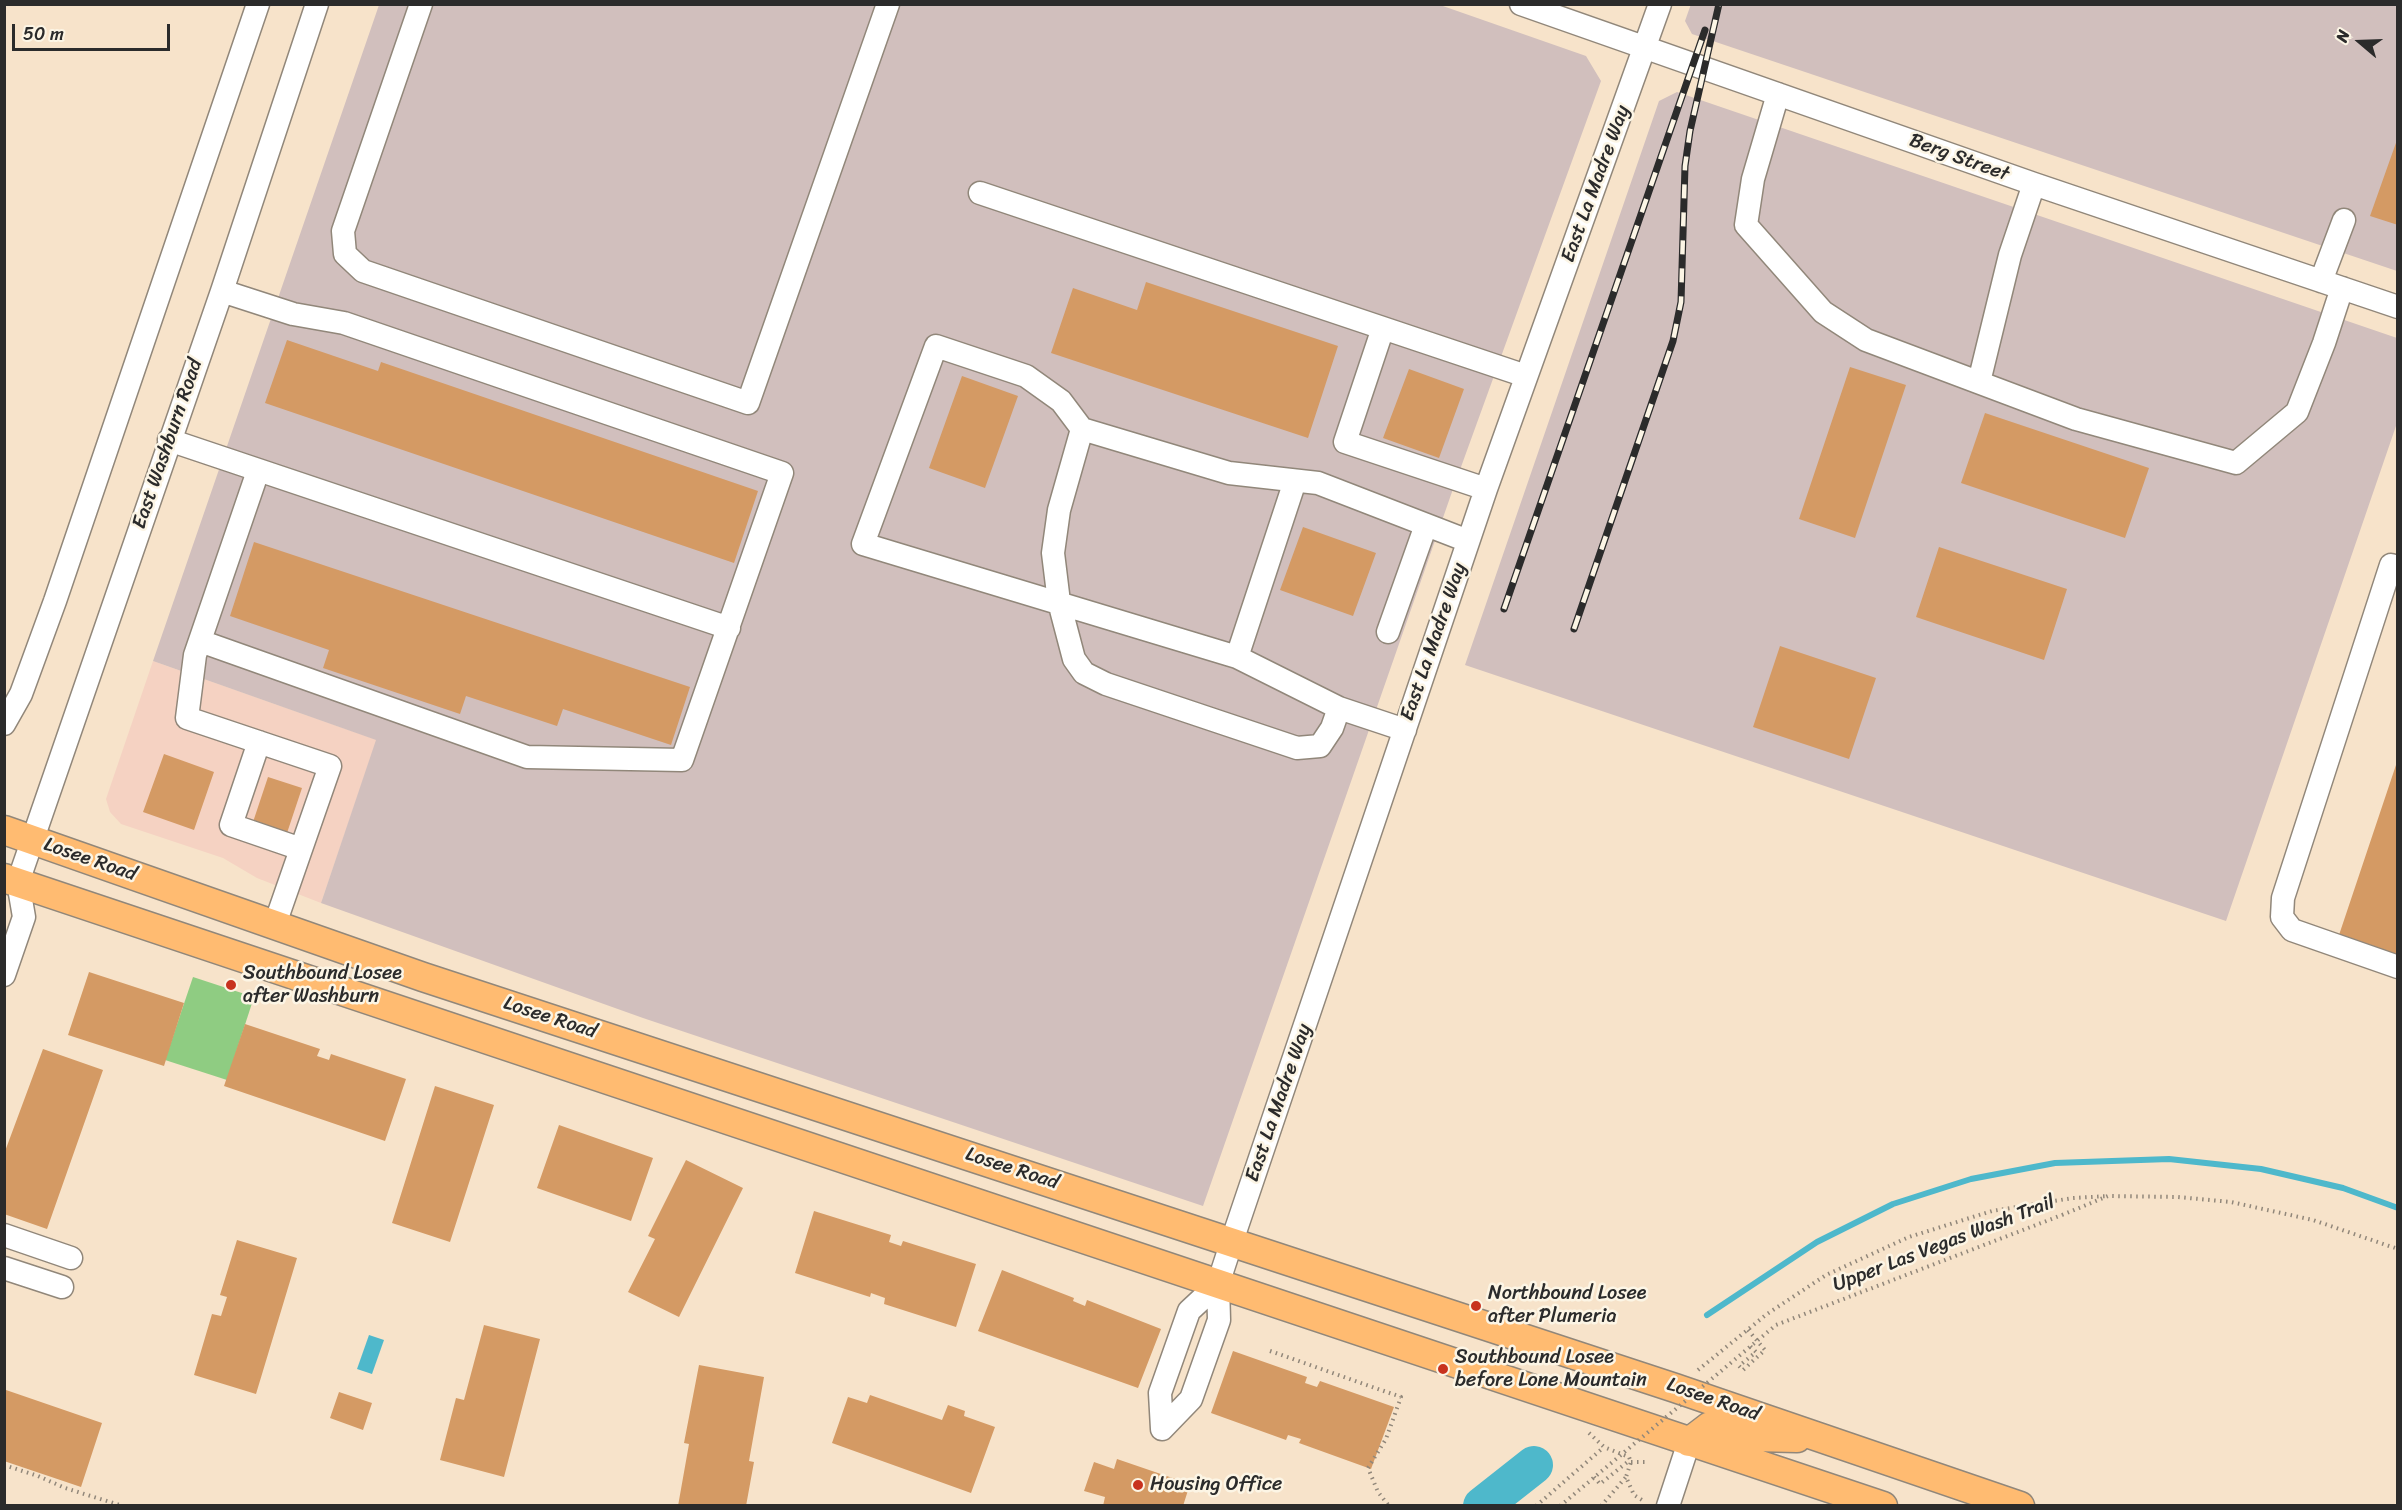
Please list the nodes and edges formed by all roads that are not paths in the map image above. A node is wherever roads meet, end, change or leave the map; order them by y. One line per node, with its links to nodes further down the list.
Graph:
1 (258, 4): 32 (street)
2 (316, 4): 13 (street, East Washburn Road)
3 (421, 4): 4 (street)
4 (888, 4)
5 (1521, 4): 7 (street, Berg Street)
6 (1660, 4): 7 (street, East La Madre Way)
7 (1645, 47): 8 (street, Berg Street); 16 (street, East La Madre Way)
8 (1778, 93): 9 (street, Berg Street); 17 (street)
9 (2034, 184): 12 (street, Berg Street); 17 (street)
10 (980, 193): 15 (street)
11 (2344, 220): 12 (street)
12 (2332, 284): 14 (street, Berg Street); 17 (street)
13 (222, 291): 19 (street, East Washburn Road); 27 (street)
14 (2397, 306)
15 (1383, 328): 16 (street); 22 (street)
16 (1526, 376): 22 (street, East La Madre Way)
17 (1979, 382)
18 (1082, 429): 21 (street); 26 (street); 26 (street)
19 (169, 440): 20 (street); 36 (street, East Washburn Road)
20 (258, 471): 27 (street); 29 (street)
21 (1295, 481): 23 (street); 30 (street)
22 (1486, 489): 24 (street, East La Madre Way)
23 (1426, 525): 24 (street); 28 (street)
24 (1468, 541): 33 (street, East La Madre Way)
25 (2397, 567): 40 (street)
26 (1059, 602): 30 (street); 31 (street)
27 (729, 628): 29 (street)
28 (1388, 632)
29 (200, 641): 34 (street)
30 (1237, 657): 31 (street)
31 (1339, 708): 33 (street)
32 (4, 724)
33 (1405, 730): 43 (street, East La Madre Way)
34 (259, 742): 37 (street); 37 (street)
35 (4, 830): 36 (main road, Losee Road)
36 (33, 840): 38 (street, East Washburn Road); 39 (main road, Losee Road)
37 (301, 849): 39 (street)
38 (9, 884): 41 (street, East Washburn Road); 46 (main road, Losee Road)
39 (275, 924): 43 (main road, Losee Road)
40 (2397, 967)
41 (4, 975)
42 (4, 1235): 44 (street)
43 (1232, 1241): 46 (street, East La Madre Way); 50 (main road, Losee Road)
44 (71, 1258)
45 (4, 1268): 47 (street)
46 (1218, 1284): 48 (street, East La Madre Way); 49 (street, East La Madre Way); 51 (main road, Losee Road)
47 (62, 1287)
48 (1174, 1352): 49 (street); 49 (street, East La Madre Way)
49 (1204, 1362)
50 (1826, 1439): 51 (main road); 54 (main road, Losee Road)
51 (1689, 1442): 52 (street); 53 (main road, Losee Road)
52 (1668, 1506)
53 (1884, 1506)
54 (2020, 1506)

